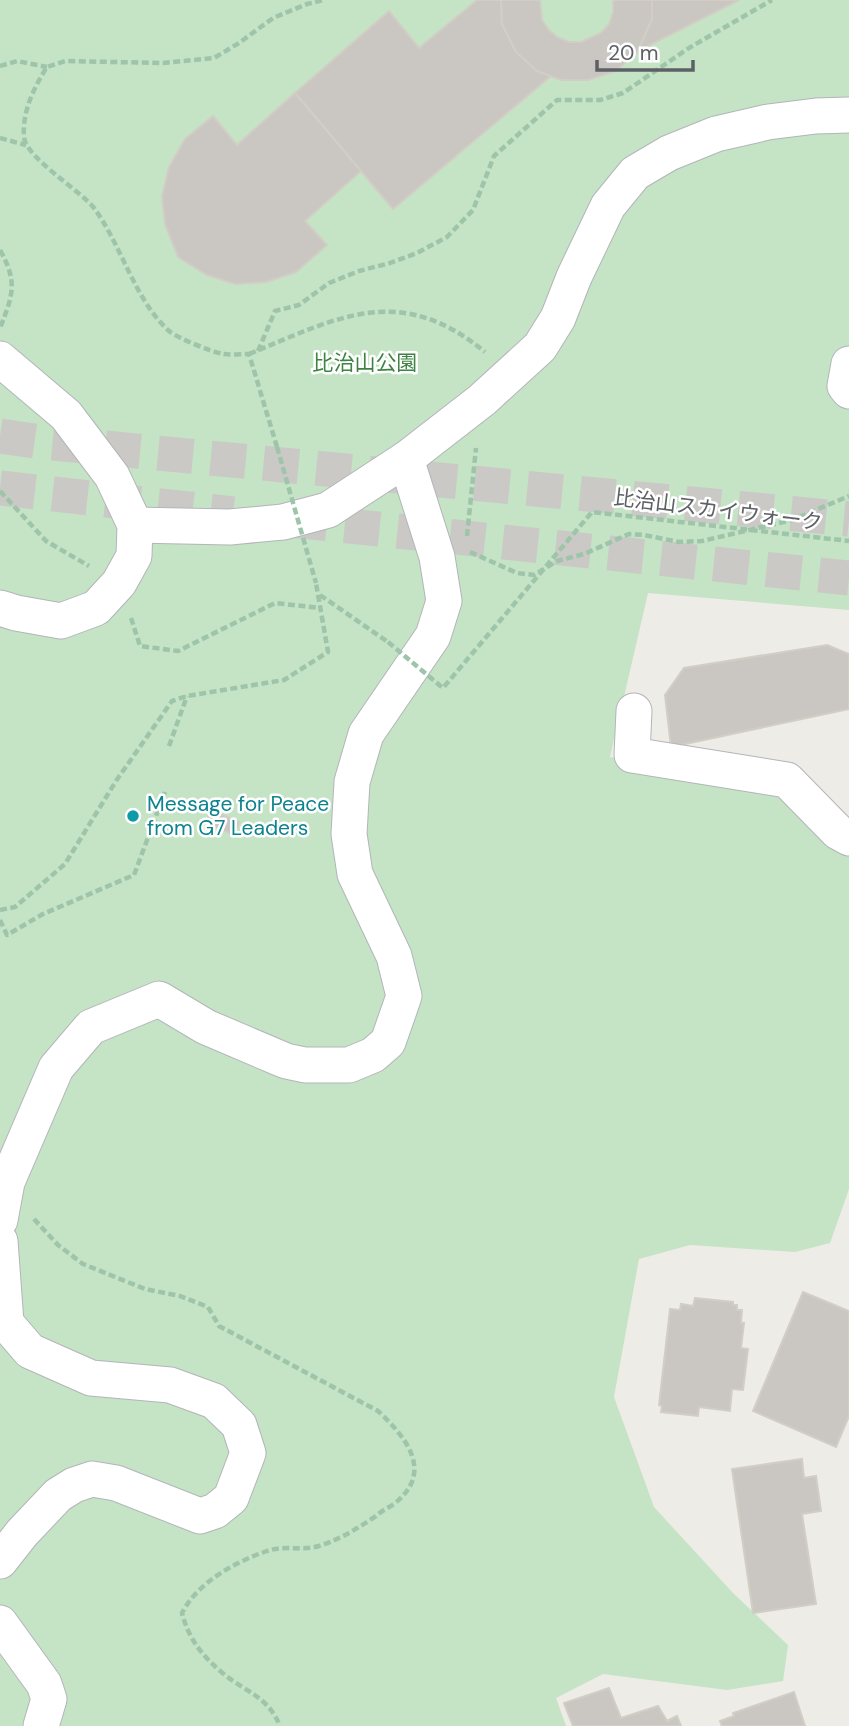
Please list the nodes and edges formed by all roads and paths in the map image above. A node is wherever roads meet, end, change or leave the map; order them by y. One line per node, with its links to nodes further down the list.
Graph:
1 (323, 0): 4 (path)
2 (772, 0): 11 (path)
3 (0, 66): 4 (path)
4 (47, 67): 7 (path)
5 (849, 115): 16 (street)
6 (0, 138): 7 (path)
7 (27, 145): 12 (path)
8 (0, 250): 9 (path)
9 (0, 329)
10 (476, 345): 11 (path)
11 (258, 351): 12 (path)
12 (249, 354): 21 (path, bridge)
13 (0, 359): 19 (street)
14 (849, 364): 15 (street)
15 (849, 391)
16 (474, 407): 17 (street); 18 (path)
17 (406, 459): 19 (street); 30 (street)
18 (849, 496)
19 (135, 525): 22 (street)
20 (849, 541): 21 (path, 比治山スカイウォーク, bridge)
21 (319, 594): 23 (path)
22 (0, 608)
23 (187, 696): 25 (path); 28 (path)
24 (634, 712): 27 (street)
25 (169, 746)
26 (165, 792): 29 (path)
27 (849, 838)
28 (0, 910)
29 (0, 920)
30 (0, 1220)
31 (0, 1241): 32 (street)
32 (0, 1561)
33 (0, 1623): 34 (street)
34 (41, 1726)

